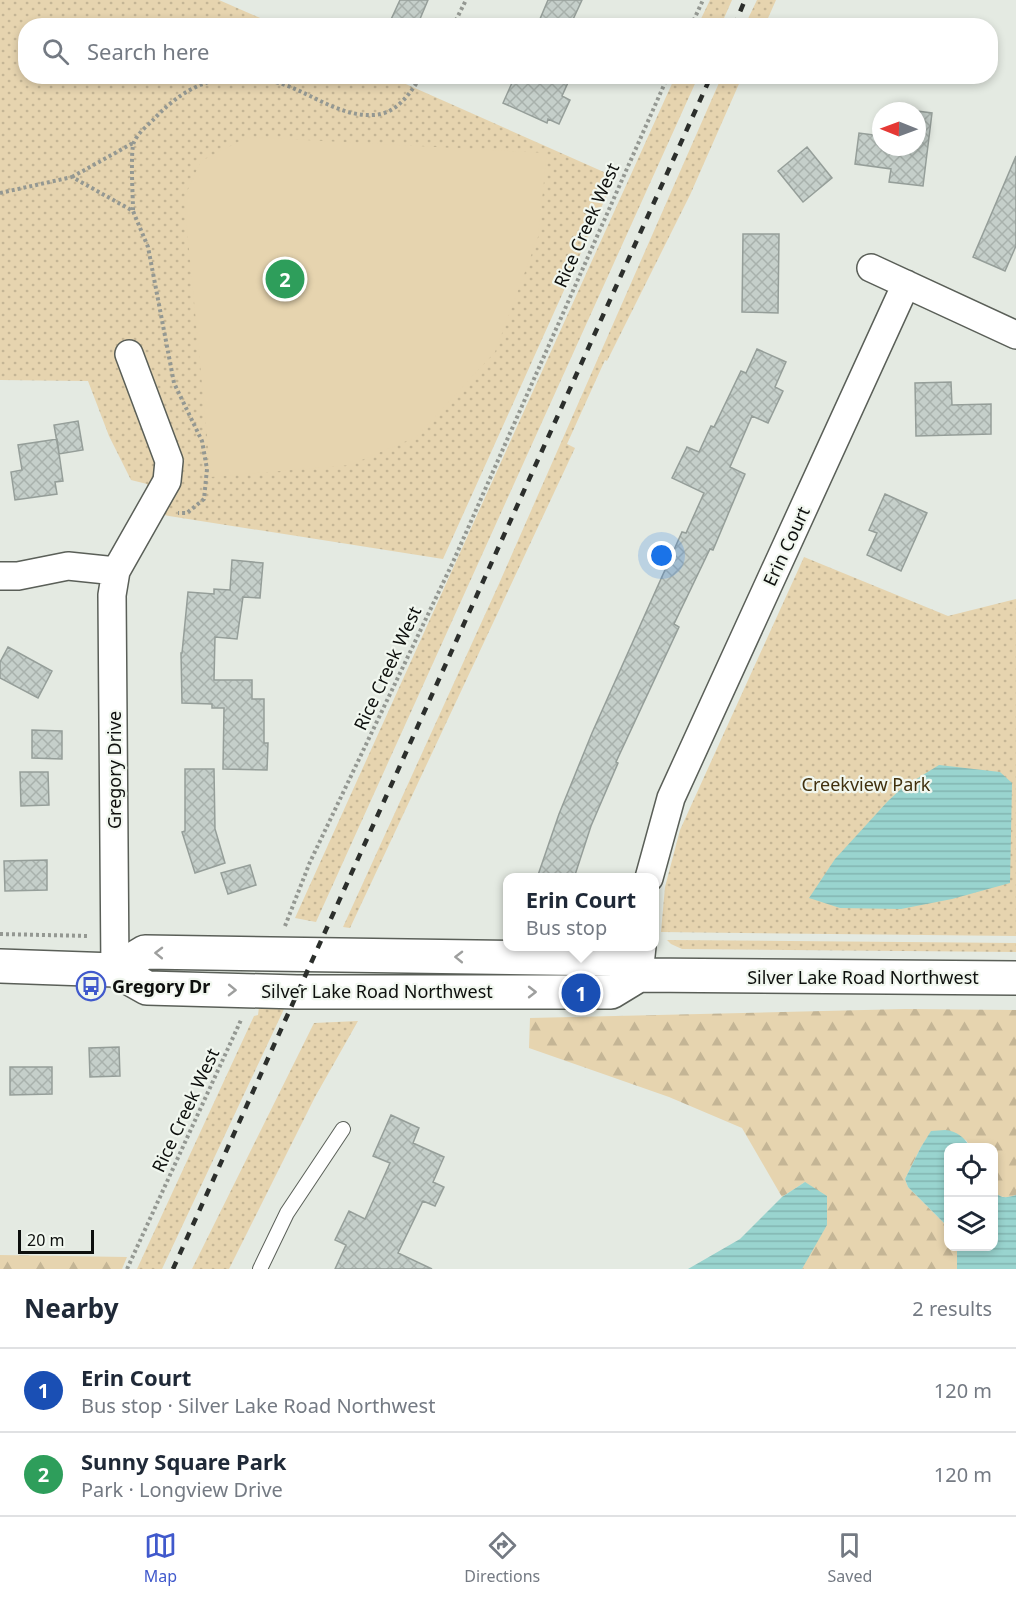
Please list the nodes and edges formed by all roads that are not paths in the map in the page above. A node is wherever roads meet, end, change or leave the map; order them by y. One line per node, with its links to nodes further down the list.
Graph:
1 (871, 268): 2 (street)
2 (906, 284): 3 (street); 7 (street, Erin Court)
3 (1016, 335)
4 (129, 354): 5 (street)
5 (116, 571): 6 (street); 10 (street, Gregory Drive)
6 (0, 576)
7 (650, 873)
8 (640, 961): 10 (main road, Silver Lake Road Northwest, one-way to 10); 10 (main road, Silver Lake Road Northwest, one-way to 8); 11 (main road, Silver Lake Road Northwest)
9 (0, 966): 10 (main road, Silver Lake Road Northwest)
10 (115, 970)
11 (1016, 978)
12 (343, 1129): 13 (lane)
13 (260, 1269)

